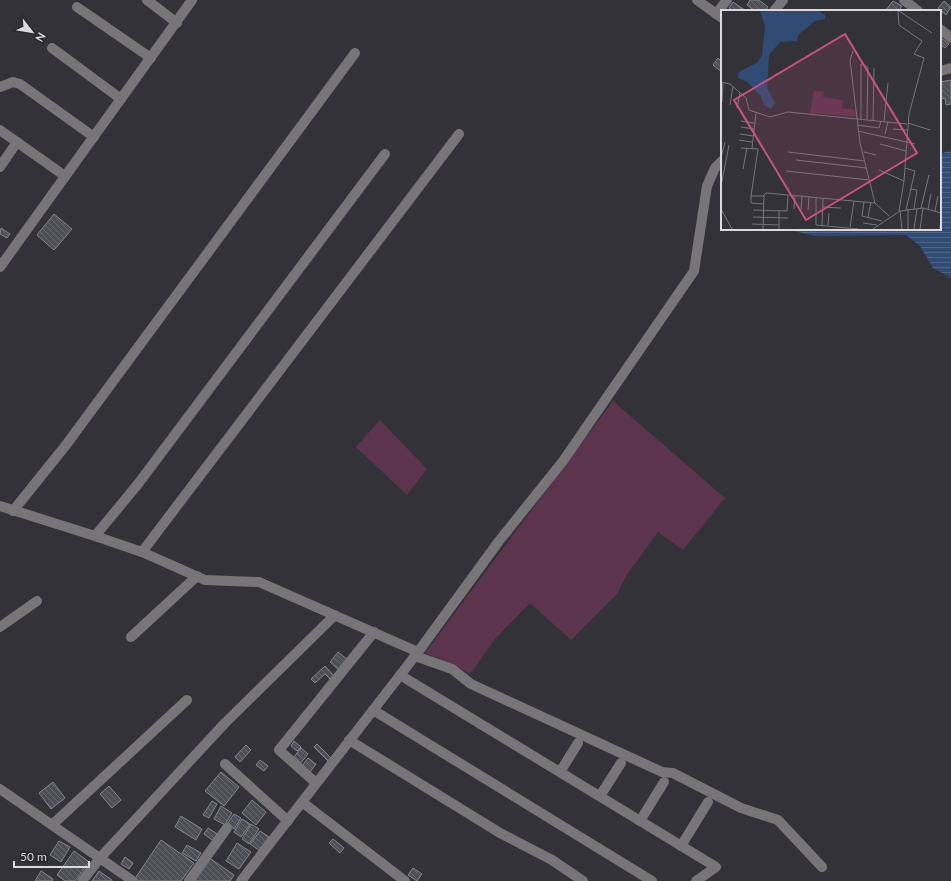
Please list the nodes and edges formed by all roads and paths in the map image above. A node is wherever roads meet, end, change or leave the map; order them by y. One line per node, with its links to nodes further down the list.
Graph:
1 (147, 0): 12 (street)
2 (192, 0): 12 (street)
3 (697, 0): 11 (street)
4 (727, 0): 8 (street)
5 (783, 0): 9 (street)
6 (904, 0): 10 (street)
7 (77, 7): 17 (street)
8 (722, 10)
9 (775, 10)
10 (917, 10)
11 (719, 16)
12 (177, 22): 17 (street)
13 (941, 30): 14 (street)
14 (951, 38)
15 (52, 48): 21 (street)
16 (355, 53): 32 (street)
17 (151, 58): 21 (street)
18 (951, 68): 19 (street)
19 (941, 71)
20 (0, 87): 24 (street)
21 (121, 99): 24 (street)
22 (0, 130): 25 (street)
23 (459, 134): 34 (street)
24 (94, 137): 29 (street)
25 (17, 142): 28 (street); 29 (street)
26 (385, 154): 33 (street)
27 (721, 162): 41 (street)
28 (0, 167)
29 (65, 176): 30 (street)
30 (0, 266)
31 (0, 506): 32 (street)
32 (13, 511): 33 (street)
33 (95, 536): 34 (street)
34 (142, 552): 35 (street)
35 (197, 576): 37 (street); 40 (street)
36 (37, 601): 38 (street)
37 (335, 615): 39 (street); 61 (street)
38 (1, 624)
39 (374, 632): 41 (street); 51 (street)
40 (131, 637)
41 (416, 654): 42 (street); 62 (street)
42 (400, 675): 44 (street); 49 (street)
43 (187, 700): 58 (street)
44 (373, 710): 45 (street); 69 (street)
45 (349, 740): 51 (street); 68 (street)
46 (578, 743): 49 (street)
47 (621, 762): 53 (street)
48 (225, 764): 56 (street)
49 (560, 772): 53 (street)
50 (664, 782): 57 (street)
51 (316, 783): 54 (street)
52 (0, 789): 58 (street)
53 (600, 796): 57 (street)
54 (302, 802): 56 (street); 67 (street)
55 (708, 802): 60 (street)
56 (288, 821): 66 (street)
57 (640, 821): 60 (street)
58 (53, 824): 61 (street)
59 (227, 828): 65 (street)
60 (681, 846): 70 (street)
61 (100, 858): 63 (street); 64 (street)
62 (822, 867)
63 (82, 881)
64 (133, 881)
65 (189, 881)
66 (241, 881)
67 (405, 881)
68 (582, 881)
69 (652, 881)
70 (696, 881)

